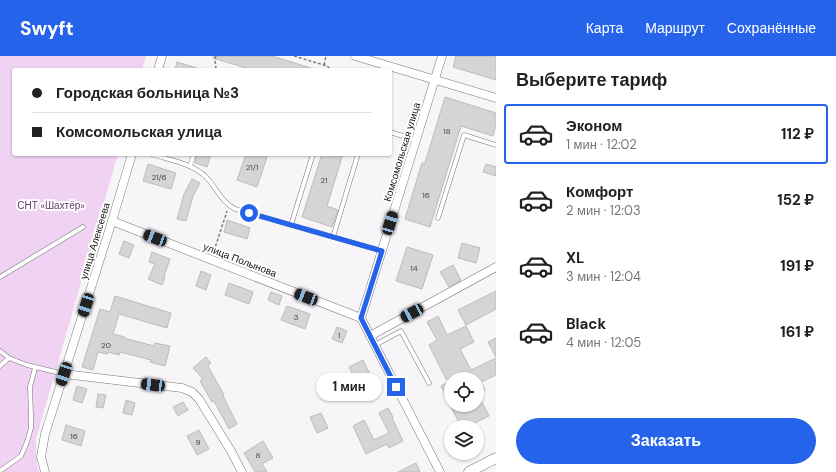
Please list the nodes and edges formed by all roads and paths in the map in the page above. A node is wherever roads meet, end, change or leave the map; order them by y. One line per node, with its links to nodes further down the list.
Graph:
1 (162, 56): 8 (street)
2 (216, 56): 9 (path)
3 (294, 56): 7 (path)
4 (326, 56): 7 (path)
5 (355, 56): 11 (street)
6 (442, 56): 11 (street, Комсомольская улица)
7 (324, 65): 10 (path)
8 (159, 68)
9 (216, 68)
10 (329, 68)
11 (435, 79): 12 (street); 14 (street, Комсомольская улица)
12 (496, 98)
13 (392, 133): 14 (lane)
14 (416, 140): 28 (street, Комсомольская улица)
15 (496, 144): 23 (lane)
16 (131, 156): 24 (street, улица Алексеева)
17 (158, 156): 21 (lane)
18 (193, 156): 21 (lane)
19 (312, 156): 25 (lane)
20 (357, 156): 27 (lane)
21 (190, 166): 22 (lane)
22 (229, 206): 25 (lane); 29 (path)
23 (438, 218)
24 (112, 221): 29 (street, улица Полынова); 39 (street, улица Алексеева)
25 (292, 225): 27 (lane)
26 (83, 227): 31 (lane)
27 (333, 237): 28 (lane)
28 (382, 251): 32 (street, Комсомольская улица)
29 (211, 260): 32 (street, улица Полынова)
30 (496, 267): 33 (street)
31 (0, 277)
32 (361, 318): 33 (street)
33 (370, 336): 34 (street)
34 (375, 345): 40 (lane); 45 (street)
35 (0, 351): 36 (lane)
36 (9, 358): 37 (lane); 38 (lane)
37 (0, 366)
38 (35, 368): 39 (lane); 42 (lane)
39 (64, 374): 43 (street, улица Алексеева); 44 (street)
40 (429, 383)
41 (496, 458): 46 (street)
42 (0, 471)
43 (45, 472)
44 (242, 472)
45 (440, 472)
46 (468, 472)

